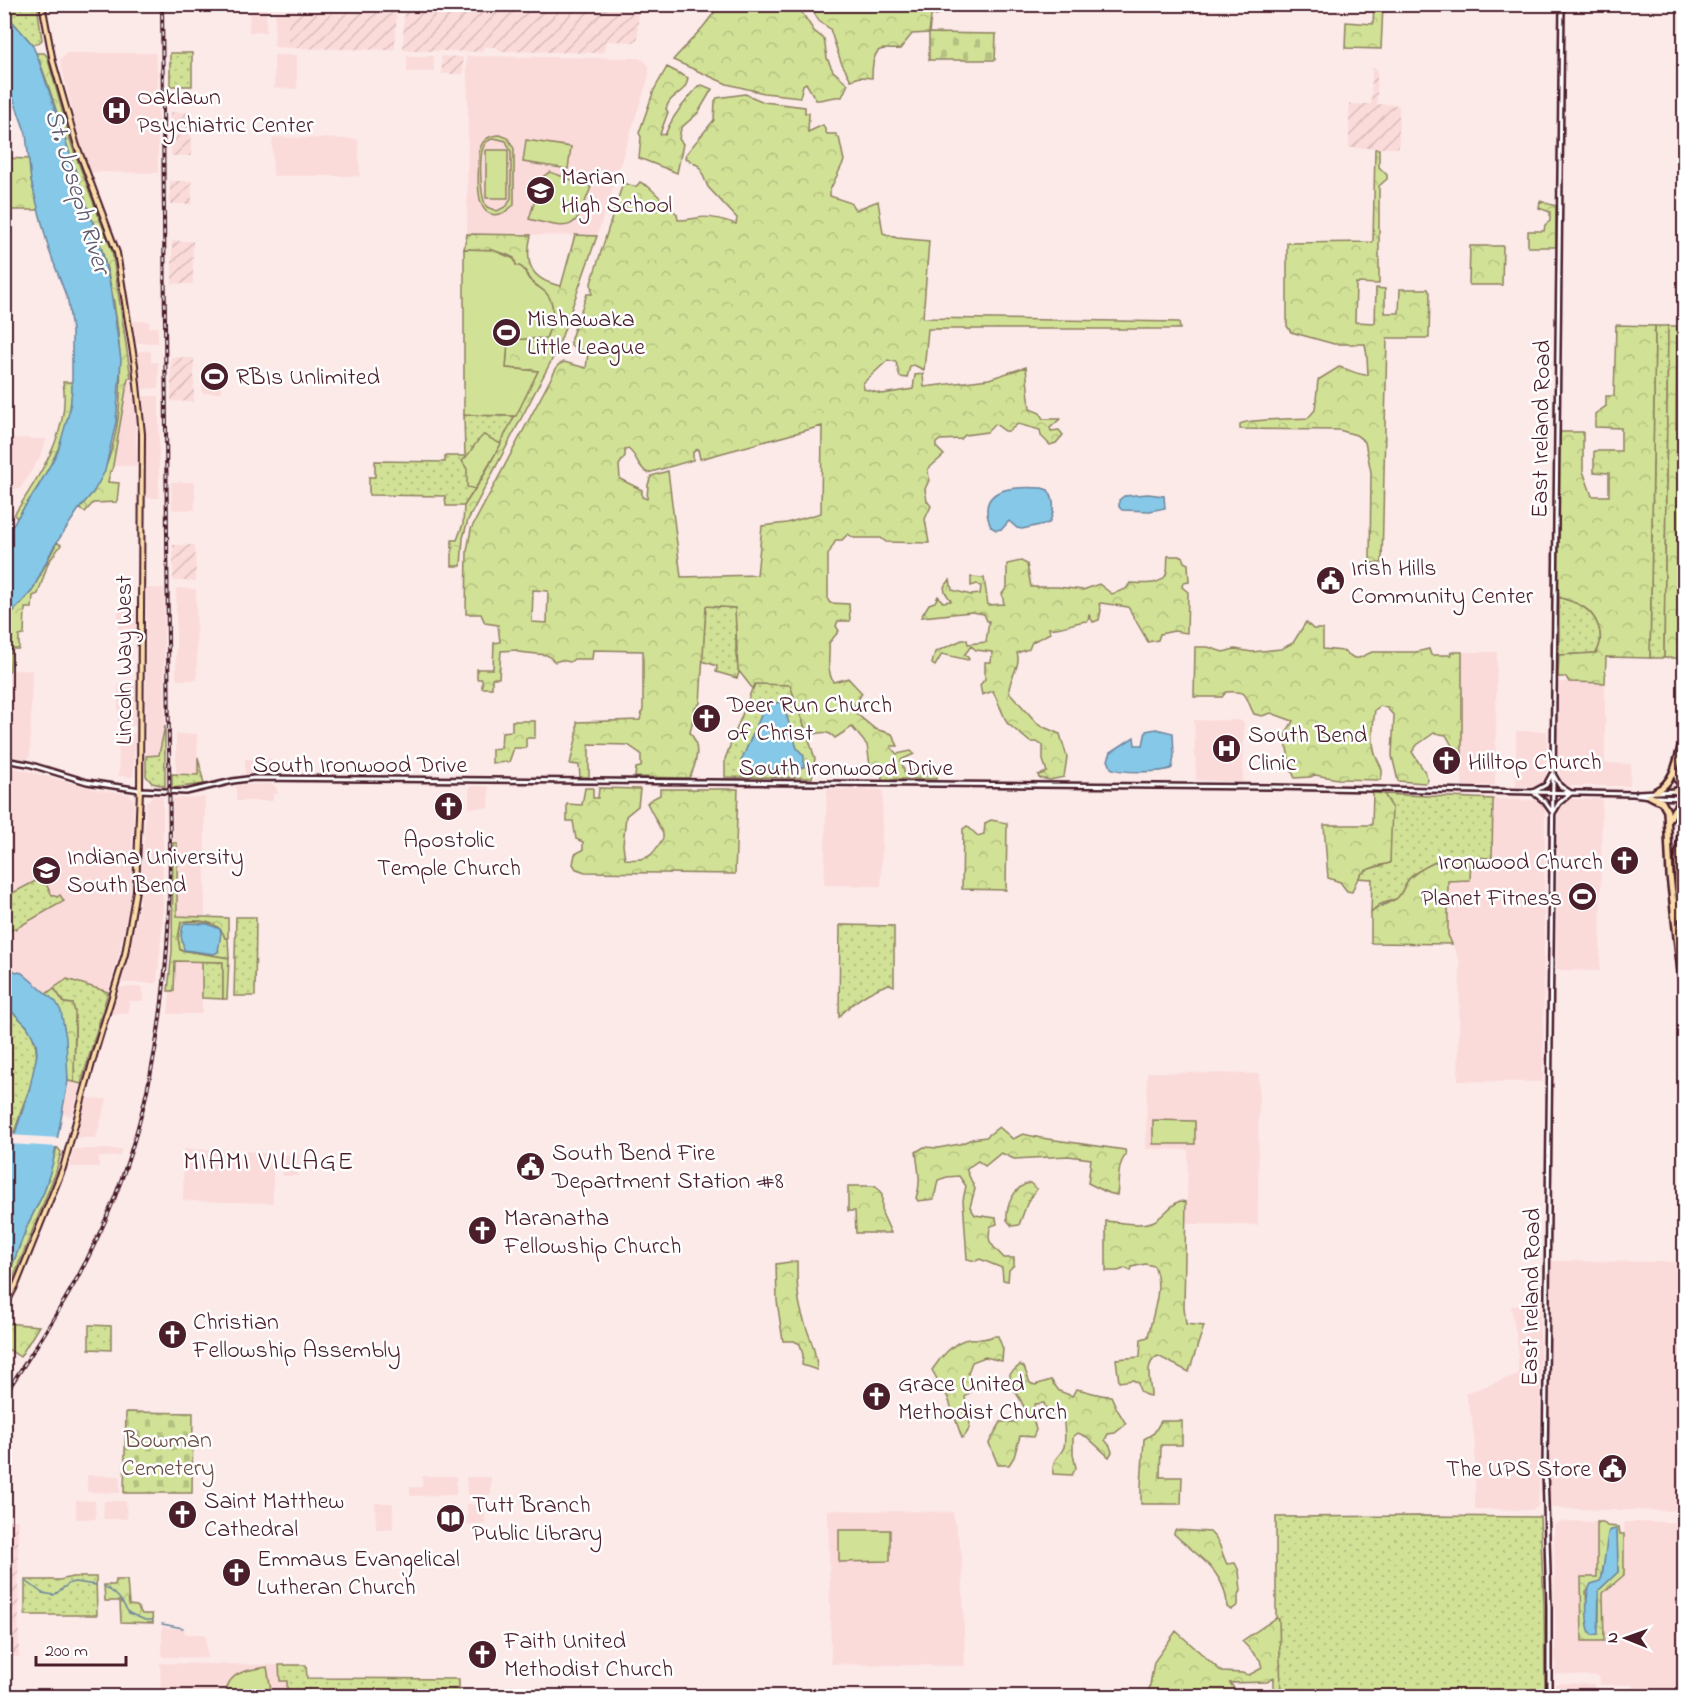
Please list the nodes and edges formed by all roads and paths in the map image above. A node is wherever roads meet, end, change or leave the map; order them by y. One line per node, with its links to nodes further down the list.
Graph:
1 (42, 4): 7 (main road, Lincoln Way West)
2 (1562, 4): 6 (main road, East Ireland Road)
3 (1684, 736): 5 (highway)
4 (4, 760): 7 (main road, South Ironwood Drive)
5 (1675, 766): 8 (highway); 14 (highway)
6 (1553, 773): 9 (main road); 10 (main road, East Ireland Road); 11 (main road)
7 (140, 790): 9 (main road, South Ironwood Drive); 23 (main road, Lincoln Way West)
8 (1656, 791): 12 (main road); 13 (main road)
9 (1533, 792): 10 (main road, South Ironwood Drive); 17 (main road)
10 (1553, 792): 11 (main road, South Ironwood Drive); 17 (main road, East Ireland Road)
11 (1571, 793): 12 (main road, South Ironwood Drive); 17 (main road)
12 (1634, 794): 15 (main road)
13 (1676, 794): 14 (highway); 15 (main road)
14 (1684, 794): 18 (highway)
15 (1650, 796): 18 (highway)
16 (1684, 806): 21 (highway)
17 (1552, 814): 24 (main road, East Ireland Road)
18 (1668, 826): 22 (highway)
19 (1684, 865): 20 (highway)
20 (1684, 911)
21 (1684, 986)
22 (1684, 998)
23 (4, 1308)
24 (1549, 1696)

